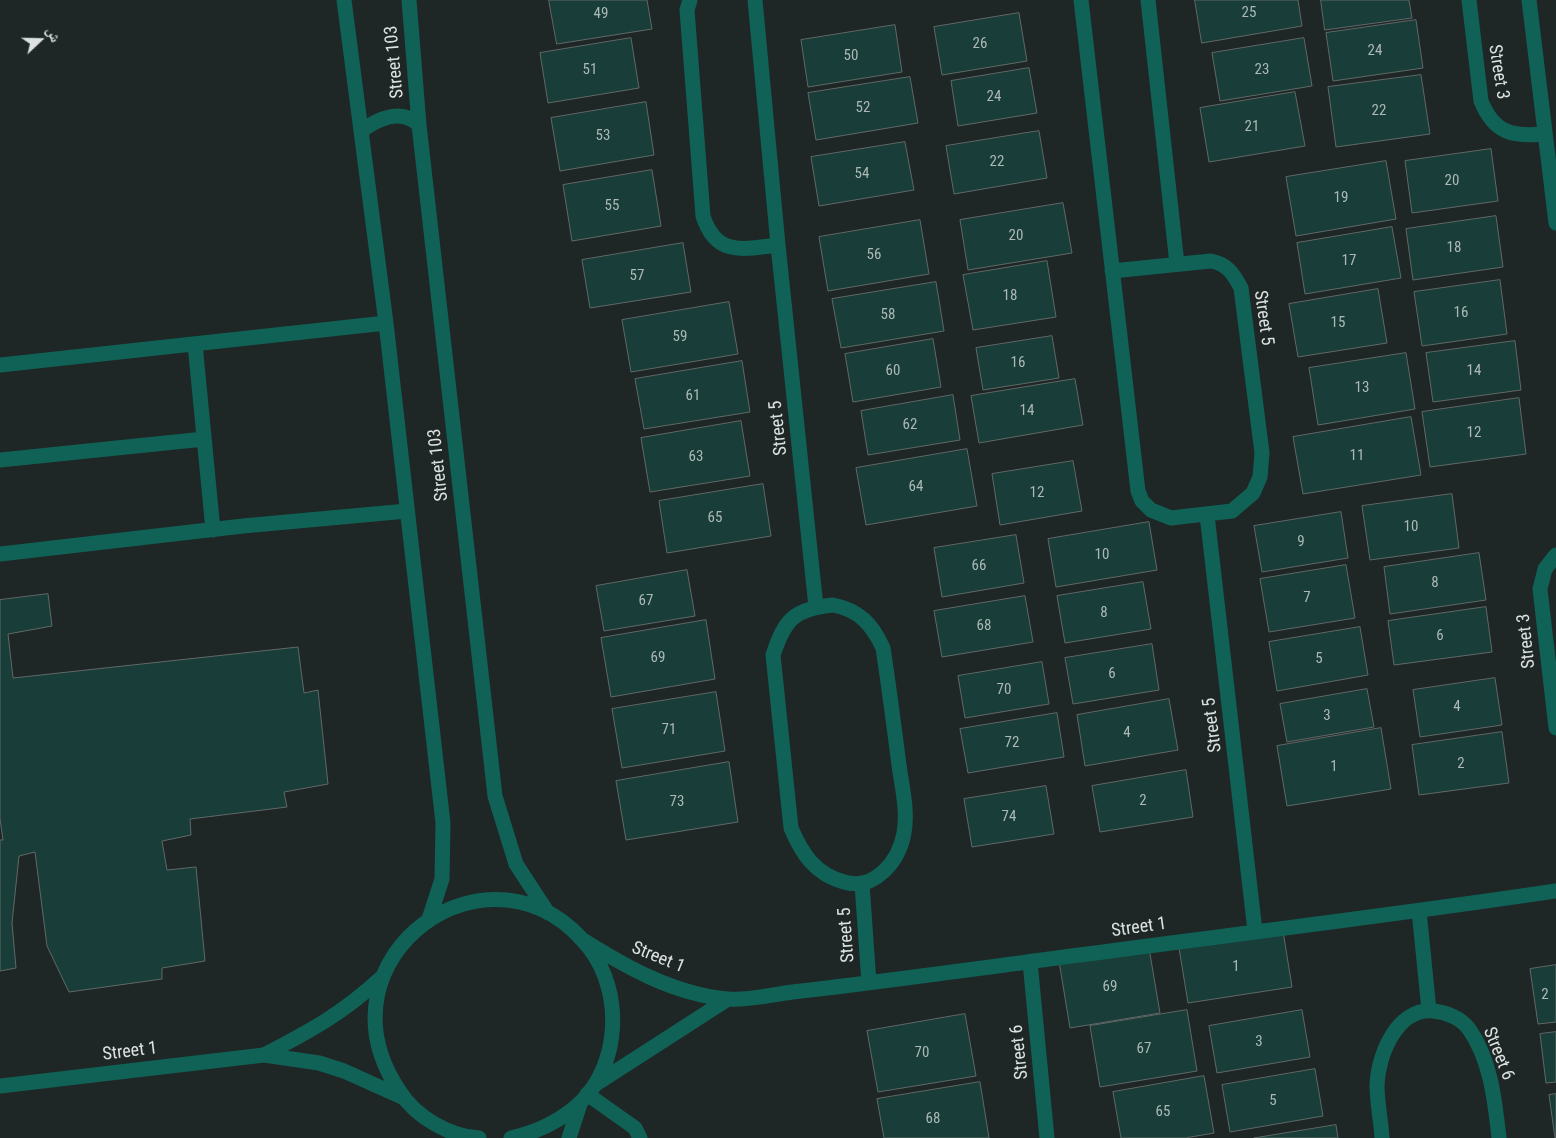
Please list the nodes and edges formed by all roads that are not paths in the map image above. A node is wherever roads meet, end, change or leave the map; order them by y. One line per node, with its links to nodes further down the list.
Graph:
1 (344, 0): 10 (street, Street 103)
2 (409, 0): 9 (street, Street 103)
3 (690, 0): 13 (street)
4 (755, 0): 13 (street, Street 5)
5 (1081, 0): 15 (street, Street 5)
6 (1148, 0): 14 (street)
7 (1468, 0): 11 (street, Street 3)
8 (1529, 0): 11 (street)
9 (419, 125): 10 (street); 31 (street, Street 103)
10 (361, 131): 16 (street, Street 103)
11 (1544, 134): 12 (street)
12 (1556, 224)
13 (778, 245): 26 (street, Street 5)
14 (1177, 264): 15 (street, Street 5); 22 (street, Street 5)
15 (1112, 271): 22 (street, Street 5)
16 (386, 323): 17 (street); 21 (street, Street 103)
17 (195, 344): 18 (street); 19 (street)
18 (0, 365)
19 (204, 439): 20 (street); 23 (street)
20 (0, 460)
21 (407, 511): 23 (street); 32 (street, Street 103)
22 (1207, 515): 33 (street, Street 5)
23 (213, 530): 24 (street)
24 (0, 554)
25 (1556, 555): 27 (street, Street 3)
26 (816, 607): 28 (street, Street 5); 28 (street, Street 5)
27 (1556, 728)
28 (862, 884): 37 (street, Street 5)
29 (1556, 891): 30 (street, Street 1)
30 (1419, 911): 33 (street, Street 1); 39 (street)
31 (548, 913): 32 (street); 34 (street)
32 (429, 919): 36 (street)
33 (1255, 931): 35 (street, Street 1)
34 (580, 938): 38 (street, Street 1); 42 (street)
35 (1030, 962): 37 (street, Street 1); 50 (street, Street 6)
36 (381, 978): 40 (street, Street 1); 43 (street)
37 (869, 983): 38 (street, Street 1)
38 (728, 999): 42 (street, Street 1)
39 (1429, 1010): 51 (street); 52 (street, Street 6)
40 (264, 1055): 41 (street, Street 1); 43 (street, Street 1)
41 (0, 1086)
42 (587, 1094): 47 (street, Street 1); 48 (street); 49 (street)
43 (404, 1098): 44 (street)
44 (435, 1124): 45 (street); 46 (street)
45 (444, 1138)
46 (479, 1138)
47 (511, 1138)
48 (569, 1138)
49 (640, 1138)
50 (1047, 1138)
51 (1382, 1138)
52 (1499, 1138)

